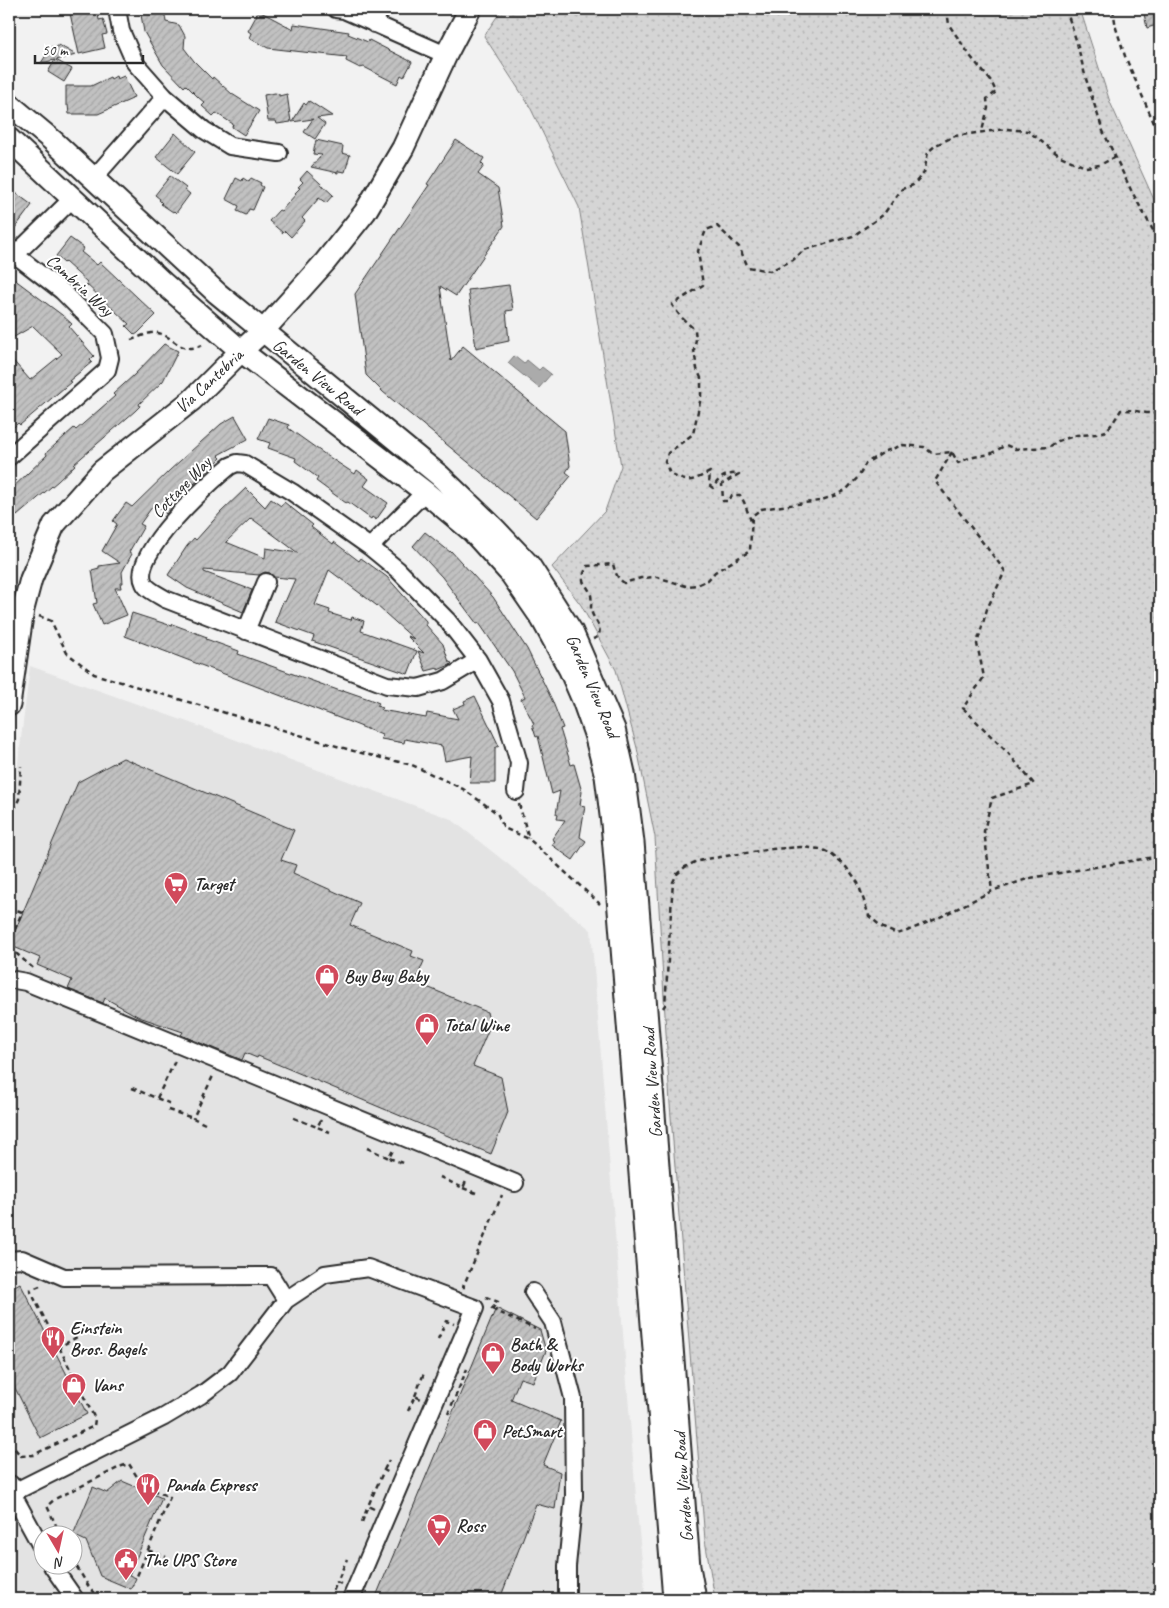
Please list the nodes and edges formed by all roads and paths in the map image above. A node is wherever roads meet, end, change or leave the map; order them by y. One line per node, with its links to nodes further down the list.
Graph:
1 (116, 9): 9 (street)
2 (336, 9): 7 (street)
3 (470, 9): 8 (main road, Via Cantebria)
4 (947, 9): 11 (path)
5 (1066, 9): 15 (path)
6 (1113, 9): 12 (path)
7 (377, 16): 8 (street)
8 (446, 56): 20 (main road, Via Cantebria)
9 (165, 97): 14 (street); 16 (street)
10 (9, 104): 16 (main road, Garden View Road)
11 (982, 132): 15 (path); 28 (path)
12 (1160, 137)
13 (9, 139): 17 (main road, Garden View Road)
14 (279, 154)
15 (1115, 157): 18 (path)
16 (93, 179): 20 (main road, Garden View Road)
17 (72, 199): 19 (street, Cambria Way); 23 (main road, Garden View Road)
18 (1160, 243)
19 (12, 252): 26 (street, Cambria Way)
20 (263, 331): 23 (main road, Via Cantebria); 33 (main road, Garden View Road)
21 (131, 340): 22 (path)
22 (205, 344)
23 (241, 351): 27 (main road, Garden View Road); 35 (main road, Via Cantebria)
24 (1160, 413): 25 (path)
25 (952, 452): 28 (path); 41 (path)
26 (9, 457)
27 (425, 492): 29 (street); 42 (main road, Garden View Road)
28 (751, 521): 33 (path)
29 (370, 547): 32 (street, Cottage Way); 34 (street, Cottage Way)
30 (266, 582): 32 (street)
31 (36, 615): 39 (path)
32 (246, 631): 34 (street, Cottage Way)
33 (578, 645): 47 (main road, Garden View Road)
34 (478, 660): 37 (street, Cottage Way)
35 (9, 704)
36 (21, 766): 38 (path)
37 (516, 791): 39 (path)
38 (9, 837)
39 (529, 839): 42 (path)
40 (1160, 856): 41 (path)
41 (992, 891): 47 (path)
42 (619, 905): 97 (main road, Garden View Road)
43 (9, 906): 44 (path)
44 (9, 946): 45 (path)
45 (36, 973)
46 (9, 979): 48 (street)
47 (646, 1003): 98 (main road, Garden View Road)
48 (182, 1046): 49 (street); 51 (path)
49 (220, 1062): 54 (path); 60 (street)
50 (132, 1088): 51 (path)
51 (157, 1098): 52 (path)
52 (171, 1104)
53 (168, 1110): 54 (path)
54 (193, 1118): 56 (path)
55 (294, 1118): 57 (path)
56 (205, 1124)
57 (318, 1128)
58 (389, 1158): 59 (path)
59 (405, 1164)
60 (508, 1180): 65 (path)
61 (463, 1188): 62 (path)
62 (476, 1193)
63 (9, 1260): 68 (street)
64 (40, 1286): 73 (path)
65 (469, 1289)
66 (533, 1292): 96 (street)
67 (481, 1295): 69 (path)
68 (286, 1300): 81 (street); 95 (street)
69 (492, 1309): 70 (path); 71 (path)
70 (487, 1320)
71 (536, 1328)
72 (79, 1336): 73 (path)
73 (59, 1347): 78 (path)
74 (468, 1368): 77 (path)
75 (424, 1373): 76 (path)
76 (415, 1396)
77 (448, 1415)
78 (9, 1442)
79 (388, 1460): 80 (path)
80 (384, 1470)
81 (10, 1491): 85 (street)
82 (368, 1506): 83 (path)
83 (362, 1522)
84 (56, 1526): 86 (path)
85 (32, 1530)
86 (148, 1550): 87 (path); 90 (path)
87 (166, 1557)
88 (82, 1575): 93 (path)
89 (59, 1576): 92 (street)
90 (137, 1576)
91 (337, 1582): 94 (path)
92 (75, 1599)
93 (101, 1599)
94 (330, 1599)
95 (351, 1599)
96 (567, 1599)
97 (674, 1599)
98 (695, 1599)

